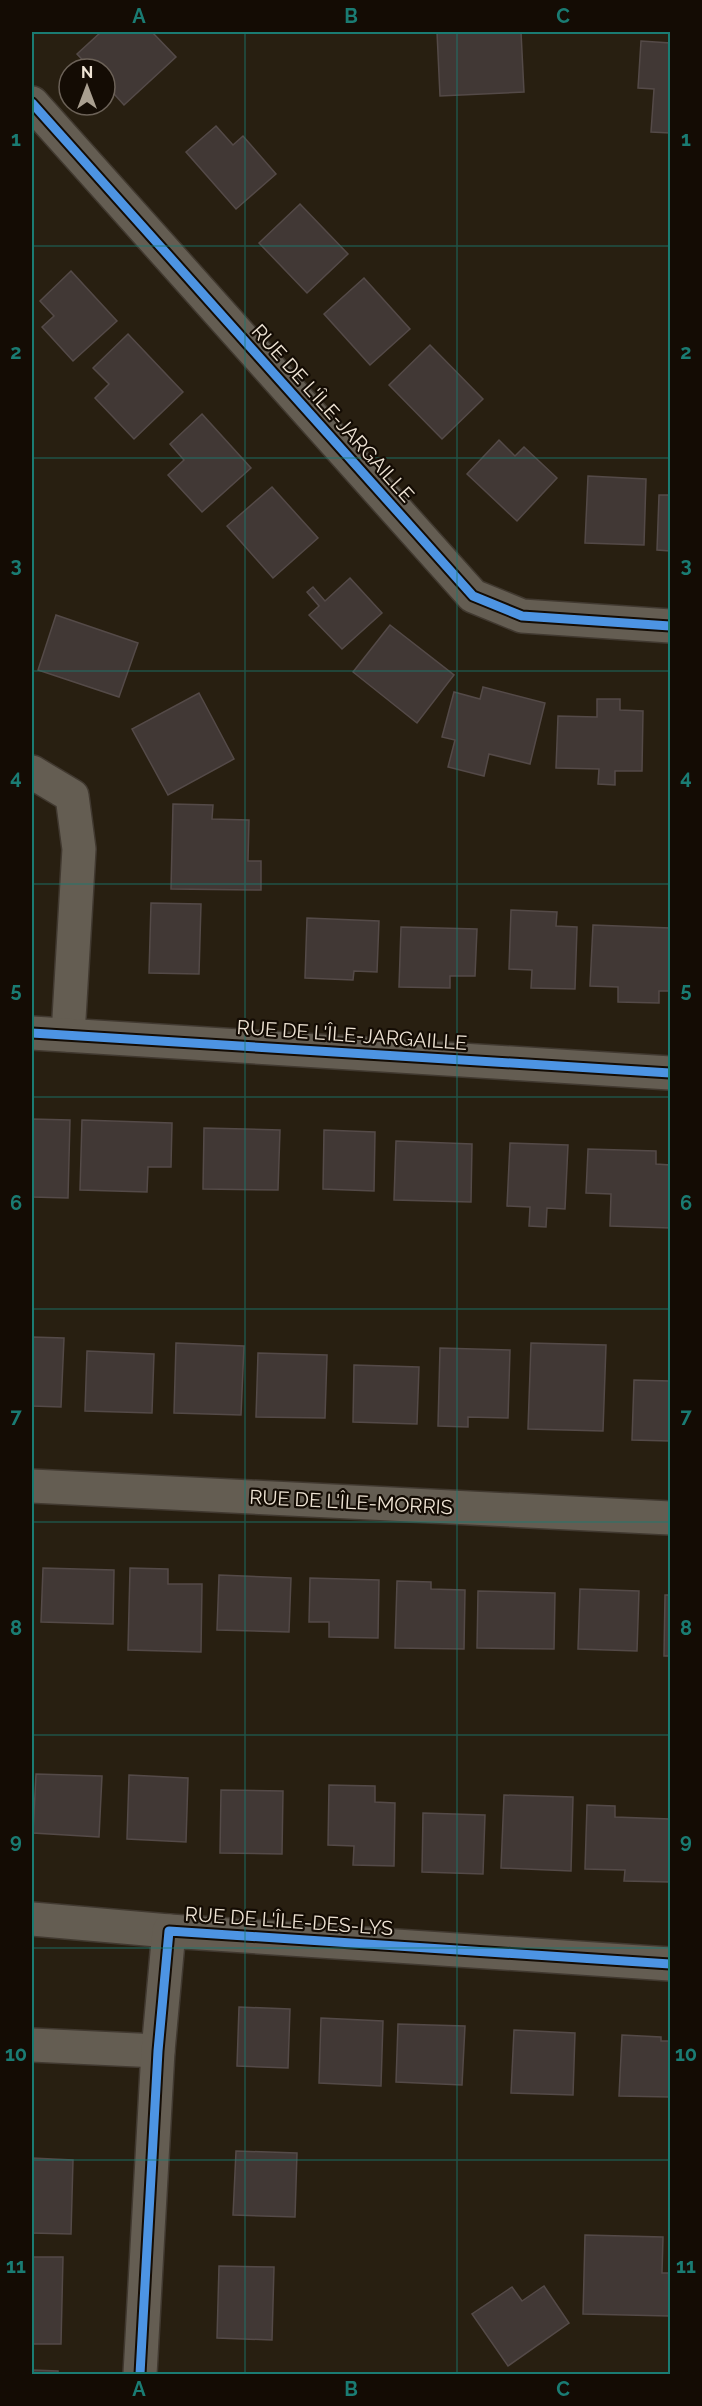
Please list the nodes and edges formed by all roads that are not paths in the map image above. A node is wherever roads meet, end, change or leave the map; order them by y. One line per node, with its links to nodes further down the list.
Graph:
1 (32, 103): 2 (street, RUE DE L'ÎLE-JARGAILLE)
2 (670, 626)
3 (32, 772): 5 (street)
4 (32, 1033): 5 (street, RUE DE L'ÎLE-JARGAILLE)
5 (68, 1035): 6 (street, RUE DE L'ÎLE-JARGAILLE)
6 (670, 1074)
7 (32, 1486): 8 (street, RUE DE L'ÎLE-MORRIS)
8 (670, 1518)
9 (32, 1919): 10 (street)
10 (169, 1931): 11 (street, RUE DE L'ÎLE-DES-LYS); 13 (street, RUE DE L'ÎLE-DES-LYS)
11 (670, 1964)
12 (32, 2045): 13 (street)
13 (158, 2051): 14 (street, RUE DE L'ÎLE-DES-LYS)
14 (140, 2374)

